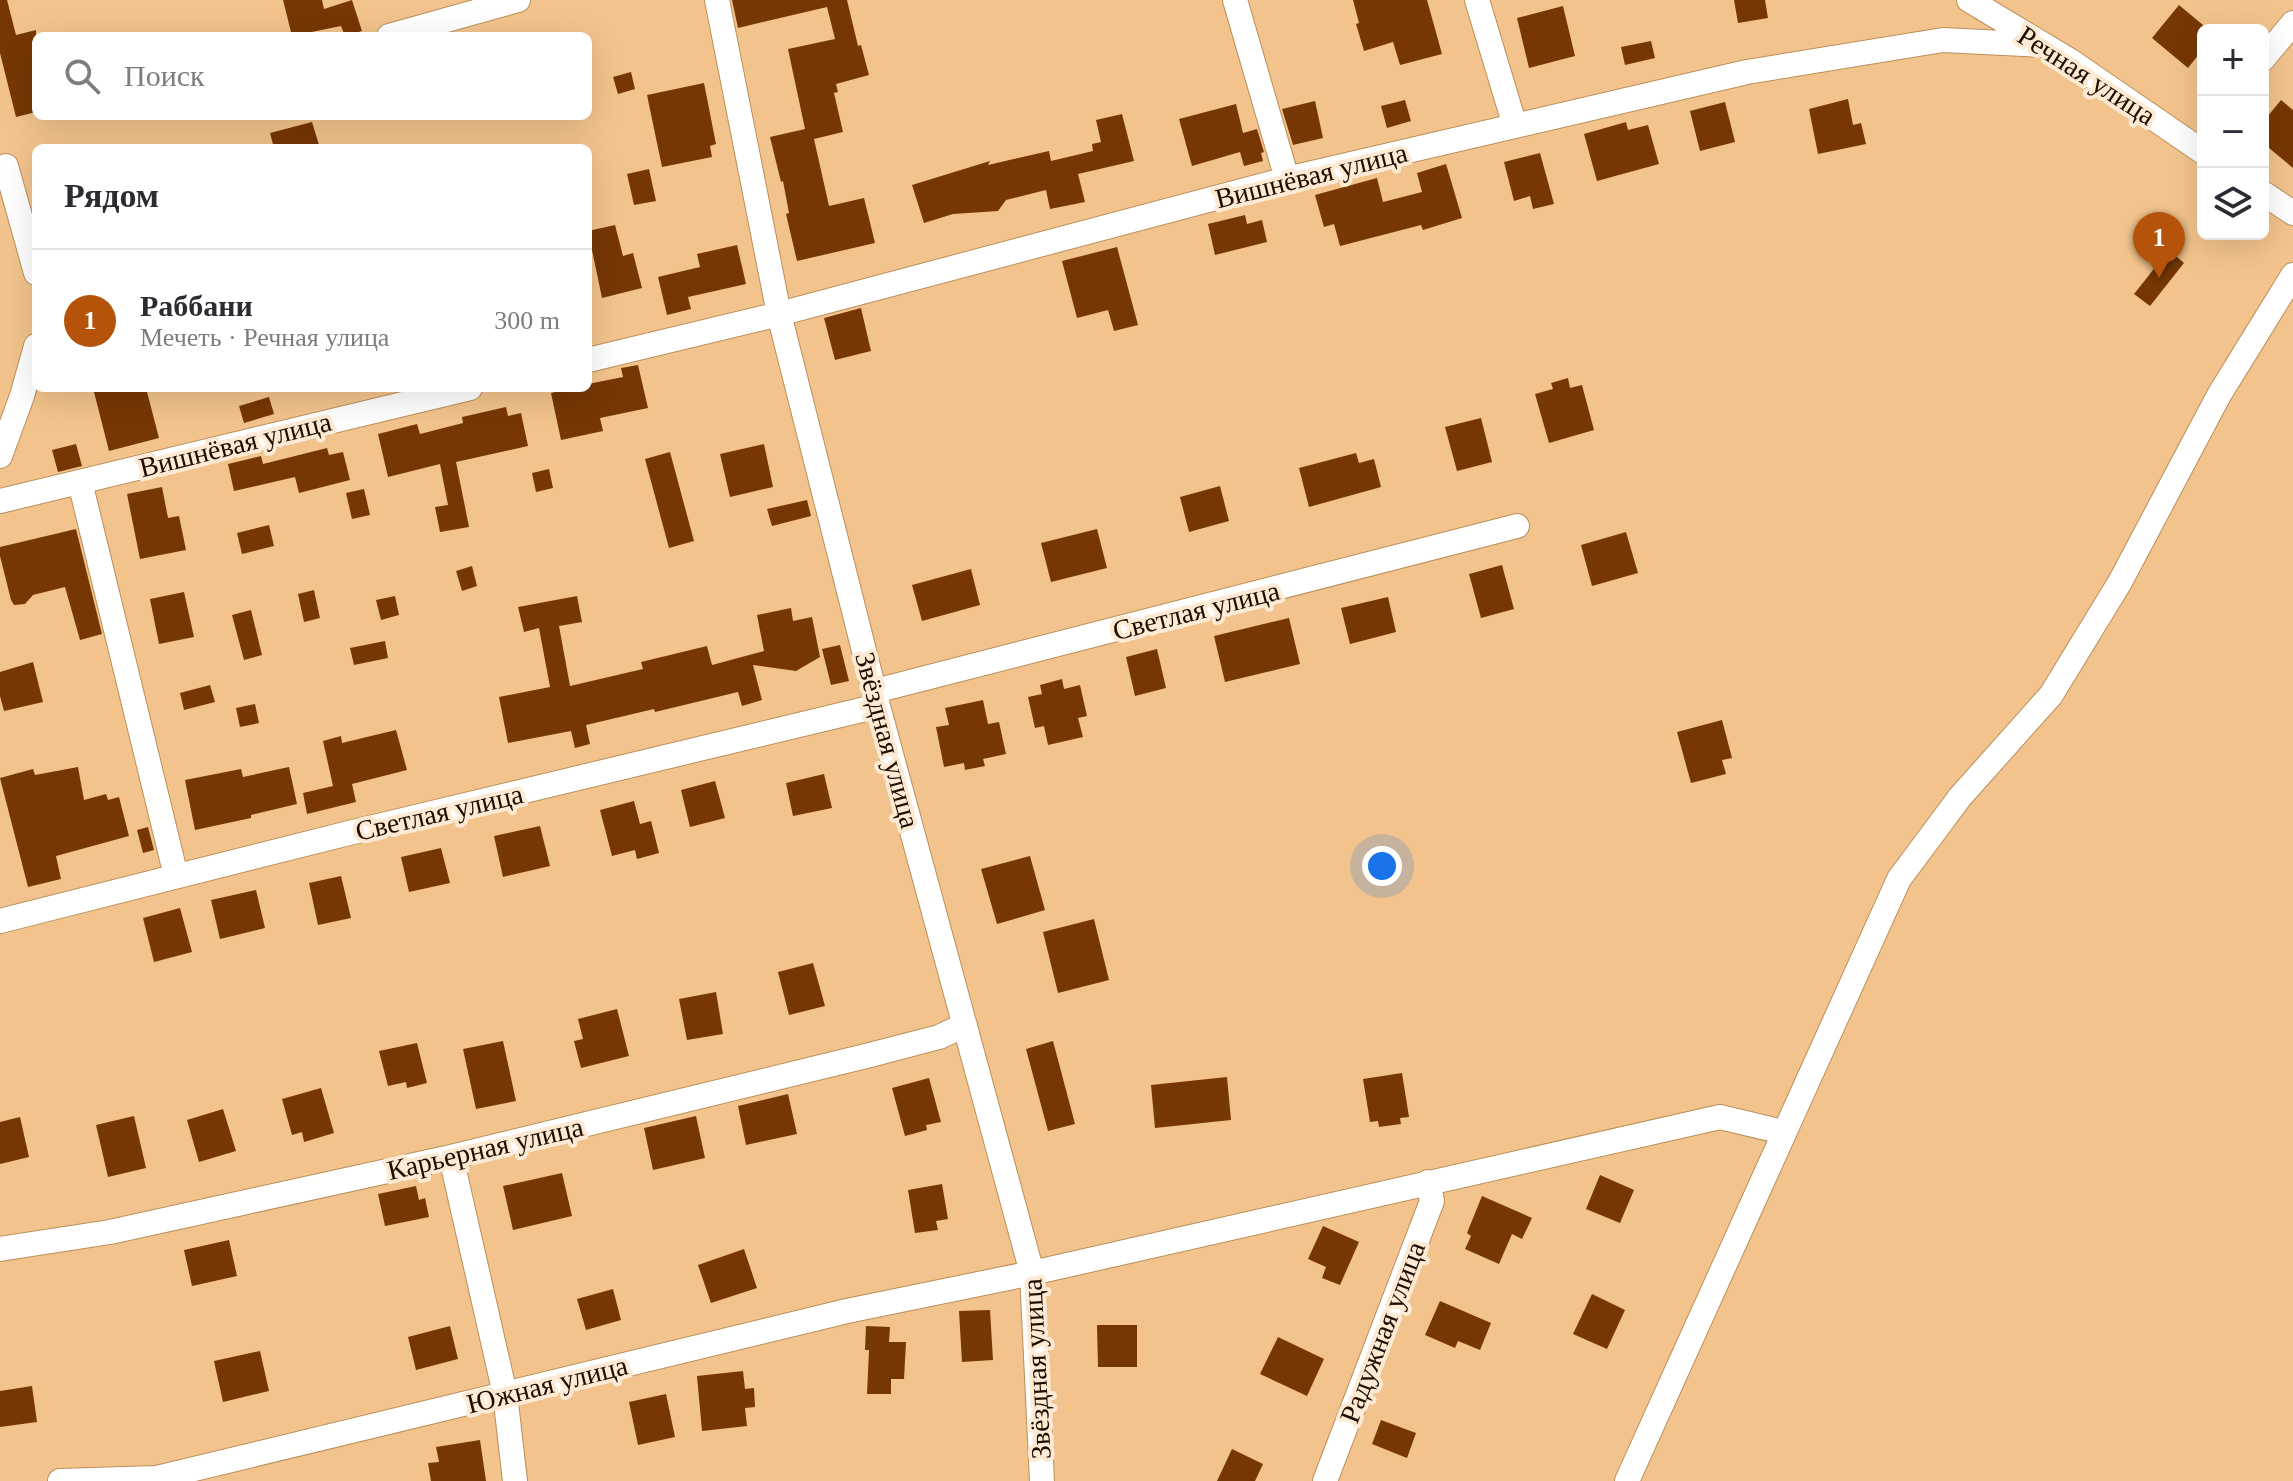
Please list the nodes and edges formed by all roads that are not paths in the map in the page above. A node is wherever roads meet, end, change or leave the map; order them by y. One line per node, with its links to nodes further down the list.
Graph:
1 (518, 0): 7 (street)
2 (717, 0): 18 (street, Звёздная улица)
3 (1235, 0): 13 (street)
4 (1477, 0): 10 (street)
5 (1975, 2): 8 (street, Речная улица)
6 (2293, 23): 9 (street)
7 (403, 32)
8 (2042, 45): 10 (street, Вишнёвая улица); 11 (street, Речная улица)
9 (2269, 52)
10 (1515, 126): 13 (street, Вишнёвая улица)
11 (2197, 141)
12 (6, 166): 16 (street)
13 (1287, 179): 18 (street, Вишнёвая улица)
14 (2269, 197): 15 (street)
15 (2293, 213)
16 (32, 259)
17 (2293, 275): 30 (street)
18 (779, 314): 19 (street, Вишнёвая улица); 26 (street, Звёздная улица)
19 (592, 359)
20 (32, 360): 22 (street)
21 (453, 392): 23 (street, Вишнёвая улица)
22 (0, 456)
23 (80, 482): 24 (street, Вишнёвая улица); 27 (street)
24 (0, 501)
25 (1517, 526): 26 (street, Светлая улица)
26 (876, 699): 27 (street, Светлая улица); 29 (street, Звёздная улица)
27 (176, 876): 28 (street, Светлая улица)
28 (0, 921)
29 (965, 1025): 31 (street, Карьерная улица); 34 (street, Звёздная улица)
30 (1783, 1132): 32 (street, Южная улица); 40 (street)
31 (451, 1157): 33 (street, Карьерная улица); 35 (street)
32 (1428, 1182): 34 (street, Южная улица); 39 (street, Радужная улица)
33 (0, 1249)
34 (1032, 1273): 35 (street, Южная улица); 38 (street, Звёздная улица)
35 (505, 1394): 36 (street, Южная улица); 37 (street)
36 (60, 1481)
37 (515, 1481)
38 (1042, 1481)
39 (1325, 1481)
40 (1627, 1481)

